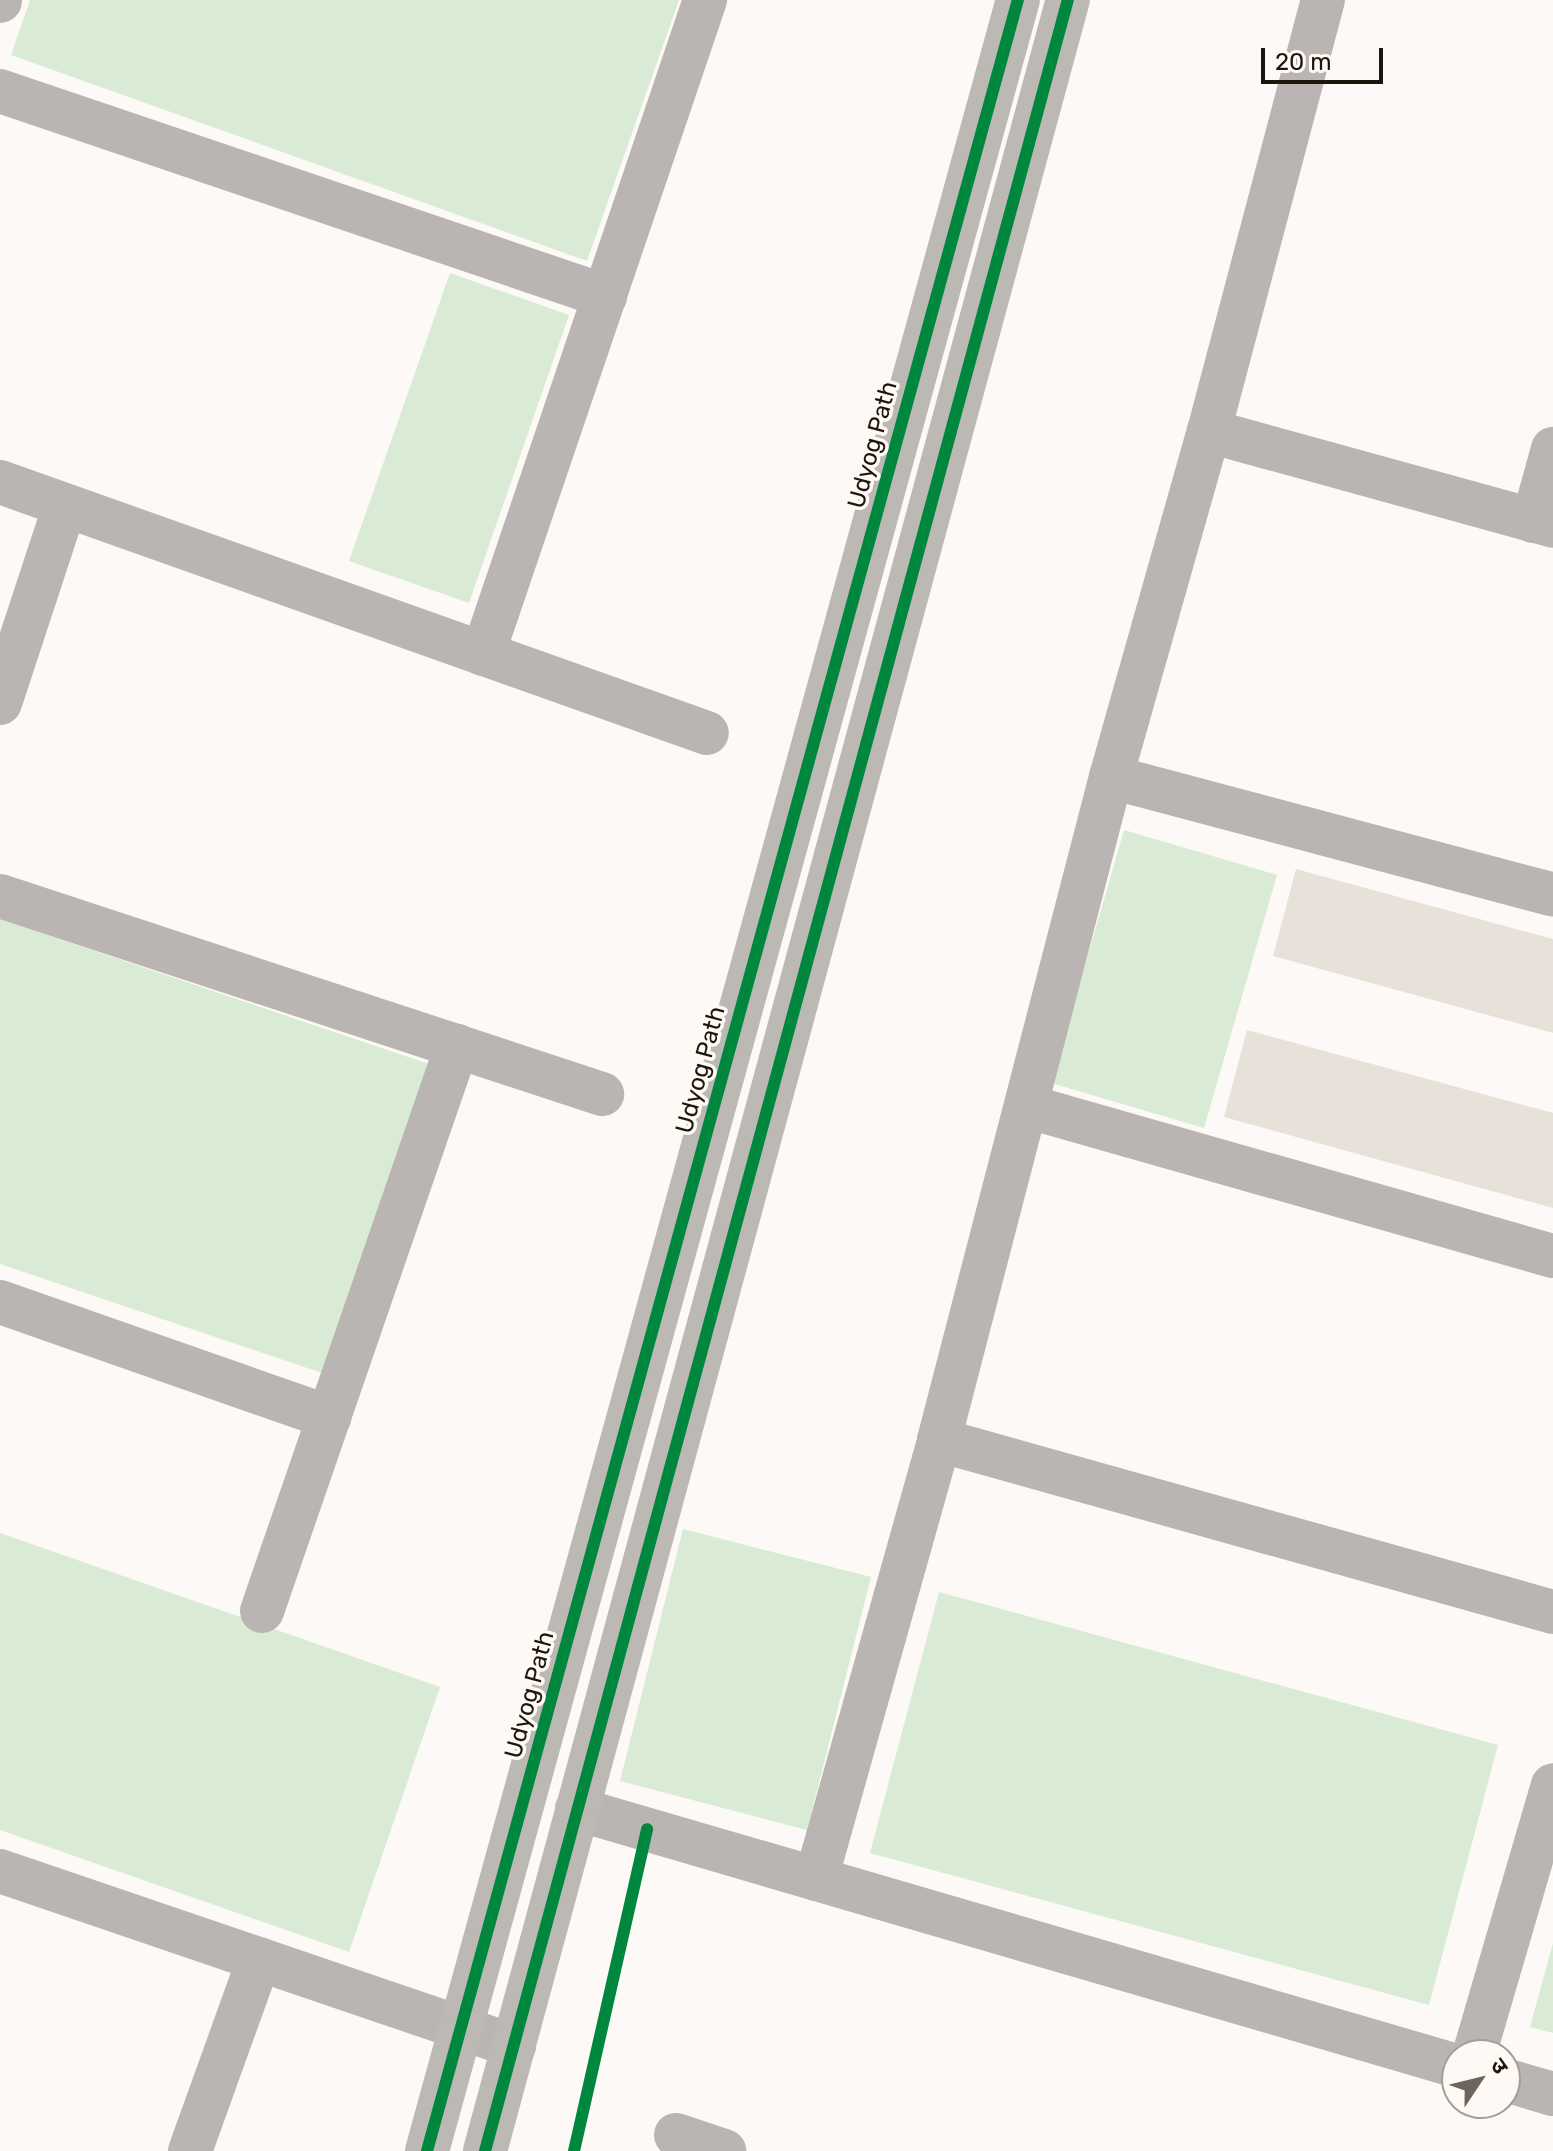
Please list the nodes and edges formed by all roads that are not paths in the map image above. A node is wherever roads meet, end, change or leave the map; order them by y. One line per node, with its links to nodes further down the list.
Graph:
1 (705, 0): 6 (street)
2 (1018, 0): 32 (main road, Udyog Path)
3 (1068, 0): 28 (main road)
4 (1323, 0): 7 (street)
5 (0, 91): 6 (street)
6 (605, 296): 12 (street)
7 (1209, 431): 11 (street); 15 (street)
8 (1553, 449): 11 (street)
9 (0, 482): 10 (street)
10 (65, 505): 12 (street); 13 (street)
11 (1543, 524)
12 (483, 654): 14 (street)
13 (0, 703)
14 (707, 733)
15 (1111, 777): 16 (street); 20 (street)
16 (1553, 895)
17 (0, 896): 18 (street)
18 (457, 1046): 19 (street); 23 (street)
19 (602, 1094)
20 (1026, 1106): 21 (street); 24 (street)
21 (1553, 1256)
22 (0, 1302): 23 (street)
23 (329, 1417): 25 (street)
24 (939, 1440): 26 (street); 30 (street)
25 (262, 1611)
26 (1553, 1612)
27 (1553, 1785): 33 (street)
28 (577, 1809): 30 (street); 34 (main road)
29 (0, 1871): 31 (street)
30 (816, 1879): 35 (street)
31 (259, 1959): 32 (street); 39 (street)
32 (461, 2027): 34 (street); 40 (main road, Udyog Path)
33 (1479, 2039)
34 (514, 2046): 41 (main road)
35 (1441, 2061)
36 (1521, 2085): 37 (street)
37 (1553, 2094)
38 (676, 2135): 42 (street)
39 (190, 2151)
40 (427, 2151)
41 (485, 2151)
42 (724, 2151)

